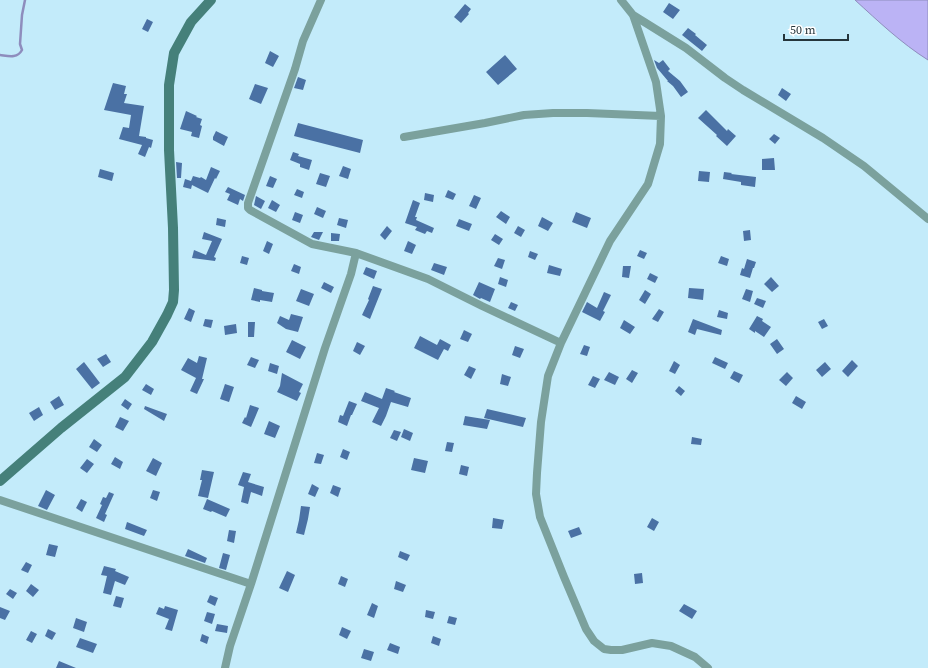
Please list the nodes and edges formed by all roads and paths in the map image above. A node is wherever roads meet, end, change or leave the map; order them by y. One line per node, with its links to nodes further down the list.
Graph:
1 (210, 0): 10 (main road)
2 (321, 0): 8 (street)
3 (621, 0): 4 (street)
4 (633, 15): 5 (street); 7 (street)
5 (661, 116): 6 (street); 9 (street)
6 (404, 137)
7 (928, 219)
8 (356, 253): 9 (street); 12 (street)
9 (561, 343): 14 (street)
10 (0, 480)
11 (0, 500): 12 (street)
12 (251, 584): 13 (street)
13 (225, 668)
14 (708, 668)

